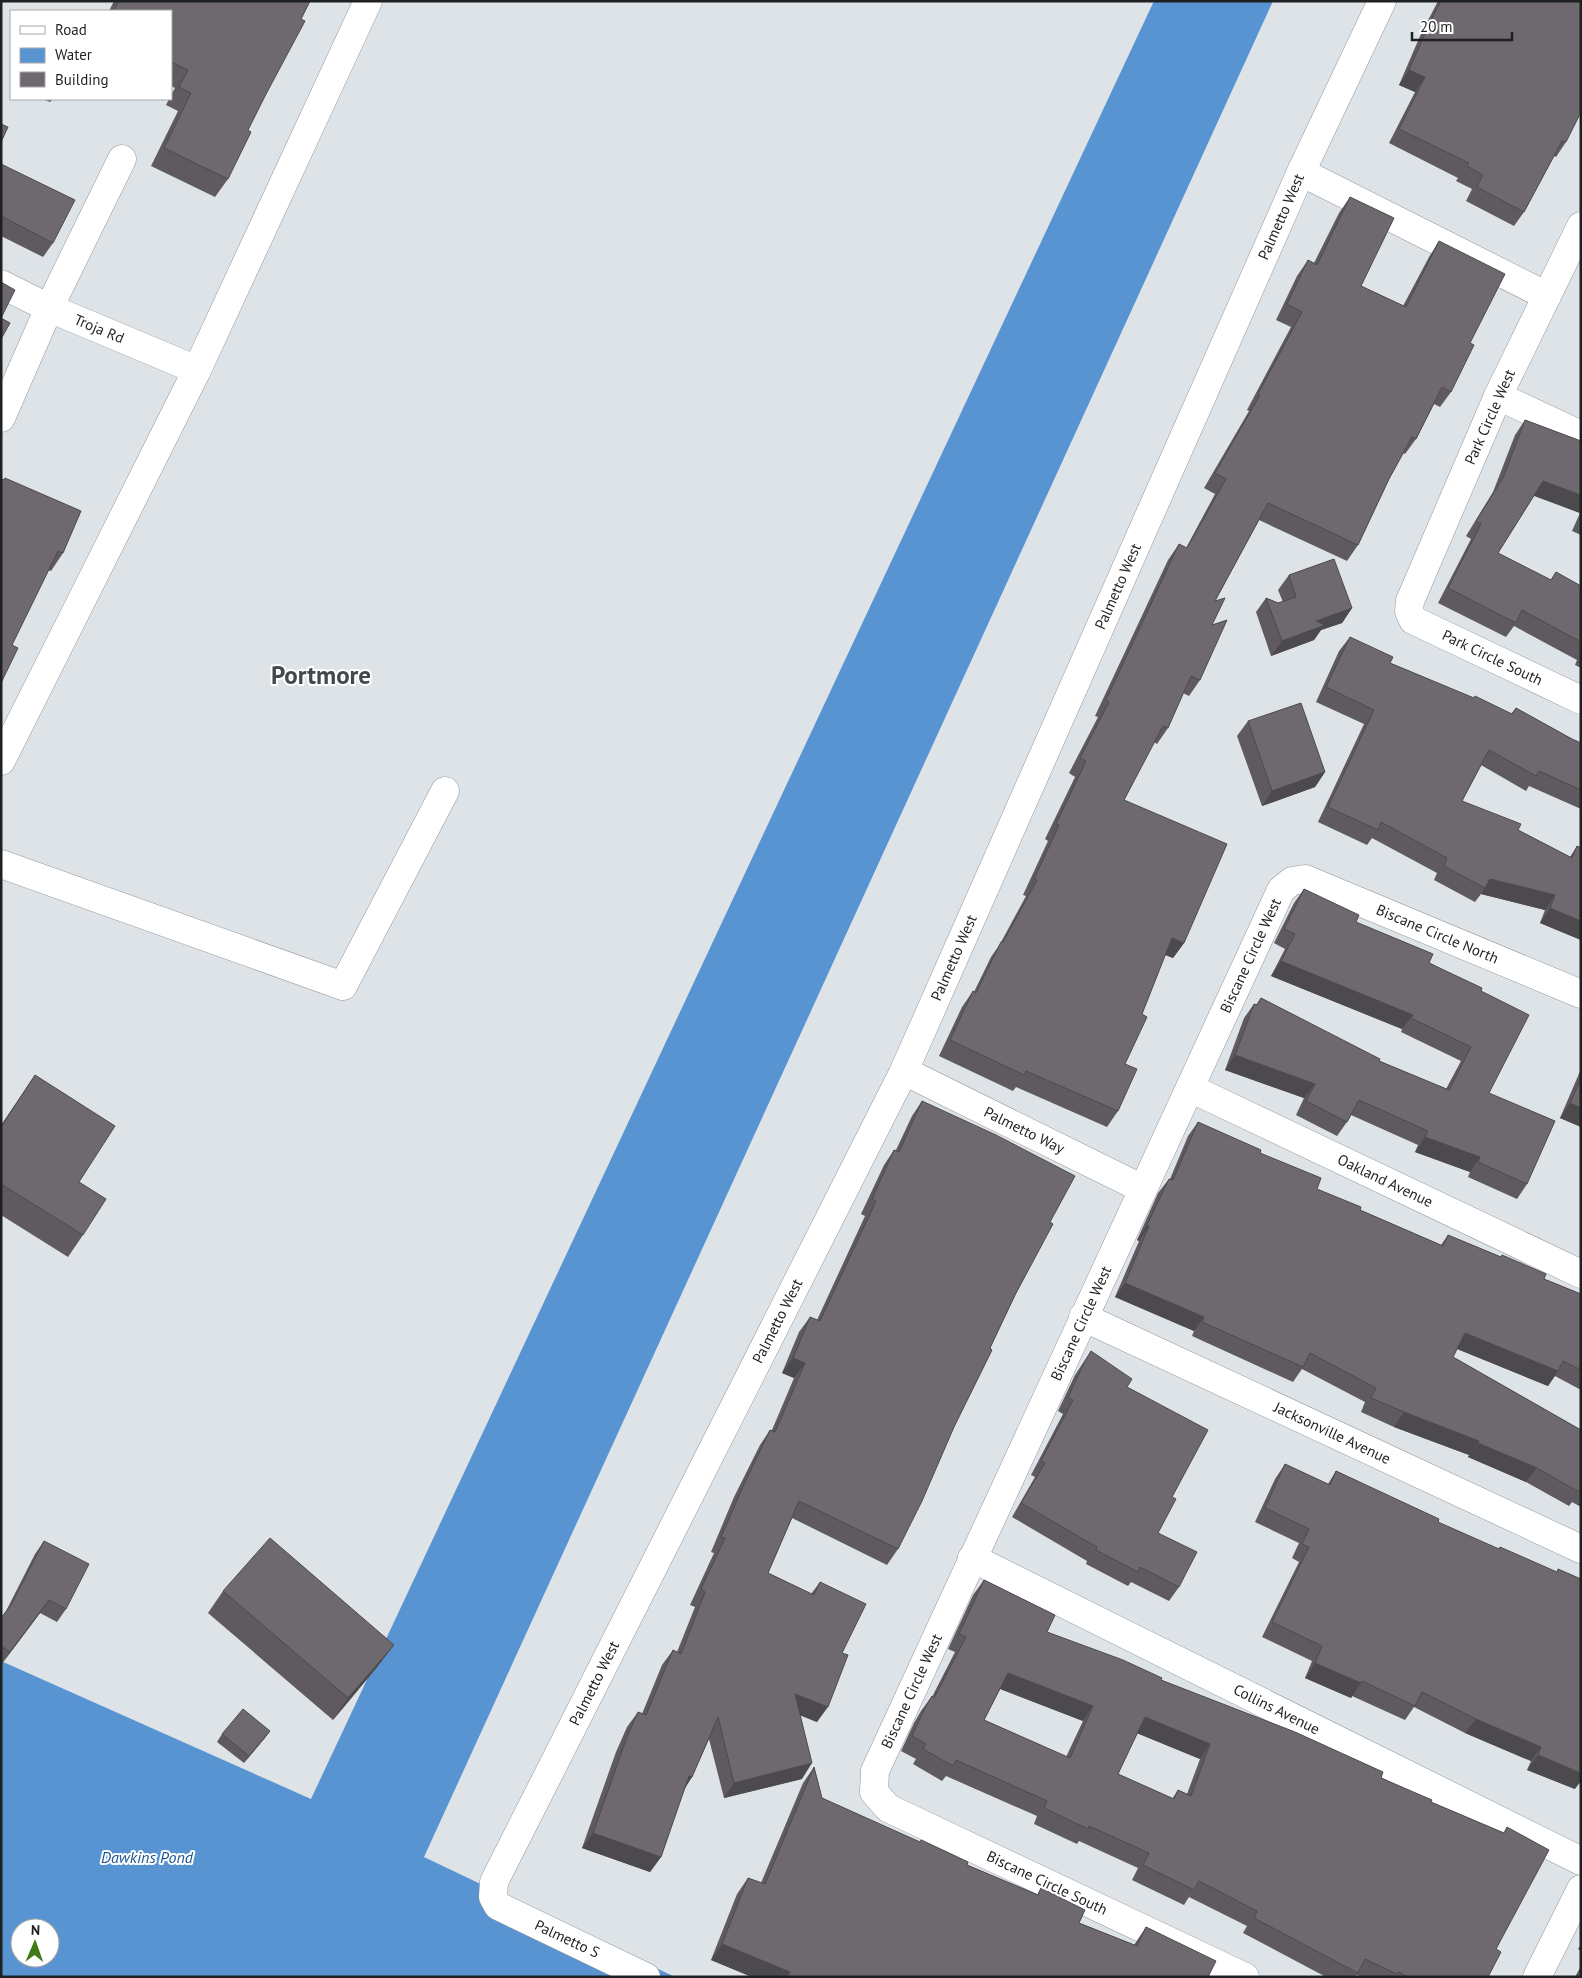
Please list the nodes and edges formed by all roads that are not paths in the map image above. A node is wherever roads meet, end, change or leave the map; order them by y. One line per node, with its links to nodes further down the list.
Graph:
1 (368, 1): 9 (street)
2 (1382, 1): 4 (street, Palmetto West)
3 (122, 159): 8 (street)
4 (1301, 172): 7 (street); 20 (street, Palmetto West)
5 (1581, 226): 7 (street, Park Circle West)
6 (1, 284): 8 (street, Troja Rd)
7 (1547, 296): 10 (street, Park Circle West)
8 (49, 308): 9 (street, Troja Rd); 11 (street)
9 (197, 370): 15 (street)
10 (1498, 396): 12 (street); 13 (street, Park Circle West)
11 (1, 418)
12 (1581, 435)
13 (1409, 611): 14 (street, Park Circle South)
14 (1581, 700)
15 (1, 761)
16 (445, 791): 17 (street)
17 (1, 864)
18 (1292, 881): 19 (street, Biscane Circle North); 21 (street, Biscane Circle West)
19 (1581, 994)
20 (904, 1071): 22 (street, Palmetto Way); 30 (street, Palmetto West)
21 (1190, 1088): 22 (street, Biscane Circle West); 23 (street, Oakland Avenue)
22 (1143, 1189): 24 (street, Biscane Circle West)
23 (1581, 1274)
24 (1083, 1317): 25 (street, Jacksonville Avenue); 26 (street, Biscane Circle West)
25 (1581, 1549)
26 (972, 1558): 27 (street, Biscane Circle West); 28 (street, Collins Avenue)
27 (875, 1771): 32 (street, Biscane Circle South)
28 (1581, 1860)
29 (1581, 1888): 33 (street)
30 (493, 1897): 31 (street, Palmetto S)
31 (646, 1977)
32 (1245, 1977)
33 (1536, 1977)

